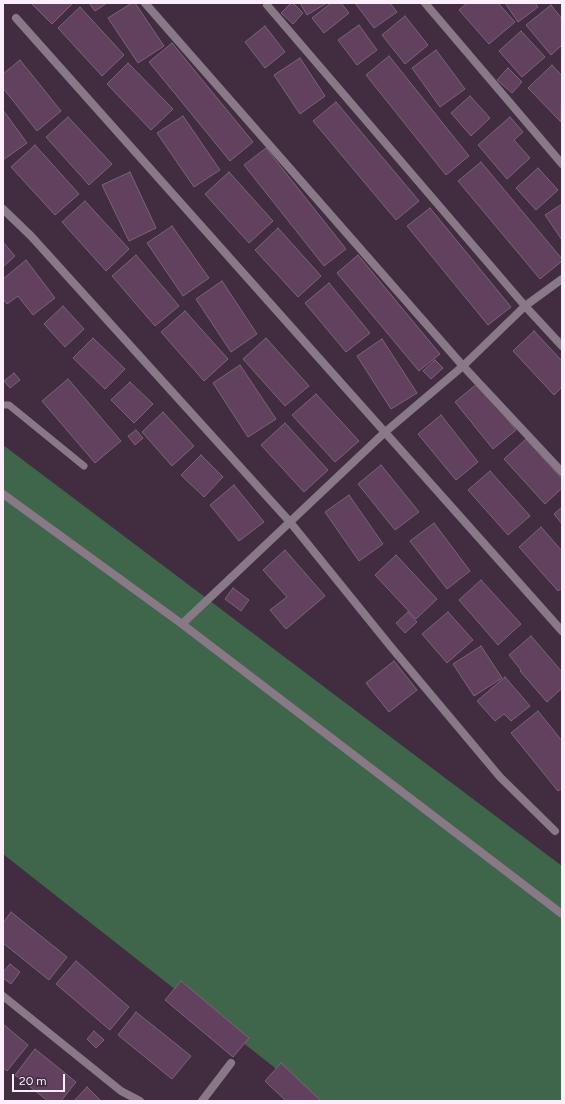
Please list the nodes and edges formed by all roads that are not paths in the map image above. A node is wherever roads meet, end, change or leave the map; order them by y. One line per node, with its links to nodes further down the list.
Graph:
1 (145, 3): 10 (street)
2 (424, 3): 5 (street)
3 (267, 5): 8 (street)
4 (16, 18): 12 (street)
5 (562, 164)
6 (3, 209): 16 (street)
7 (562, 279): 8 (street)
8 (526, 306): 9 (street); 10 (street)
9 (562, 346)
10 (463, 366): 12 (street); 14 (street)
11 (3, 406): 13 (lane)
12 (384, 433): 16 (street); 18 (street)
13 (84, 466)
14 (562, 472)
15 (3, 494): 17 (street)
16 (290, 522): 17 (street); 19 (street)
17 (182, 624): 20 (street)
18 (562, 631)
19 (555, 831)
20 (562, 914)
21 (3, 996): 23 (street)
22 (231, 1063): 24 (street)
23 (140, 1101)
24 (202, 1101)

